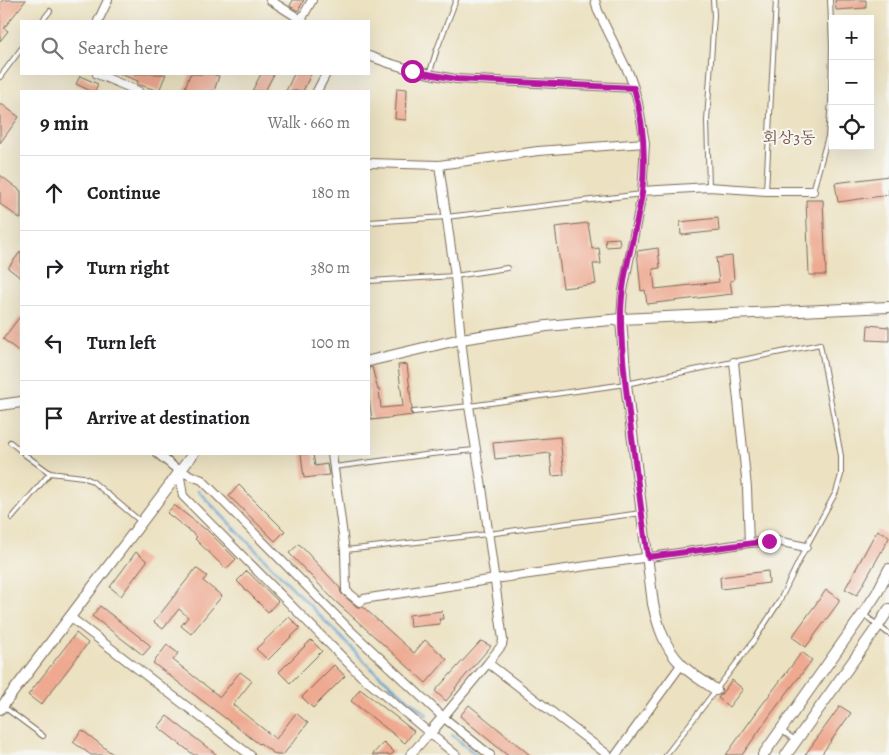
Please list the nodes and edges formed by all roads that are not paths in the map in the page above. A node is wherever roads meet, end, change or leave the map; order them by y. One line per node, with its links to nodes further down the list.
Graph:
1 (108, 0): 11 (street)
2 (270, 0): 12 (street)
3 (312, 0): 13 (street)
4 (456, 0): 16 (lane)
5 (595, 0): 20 (street)
6 (713, 0): 26 (lane)
7 (776, 0): 27 (lane)
8 (830, 0): 28 (lane)
9 (50, 11): 10 (lane)
10 (43, 20)
11 (98, 20)
12 (300, 20)
13 (302, 20)
14 (20, 50): 19 (lane)
15 (370, 56): 16 (street)
16 (429, 74): 20 (street)
17 (99, 75): 21 (street)
18 (325, 75): 22 (street)
19 (0, 76)
20 (634, 88): 23 (street)
21 (136, 90)
22 (318, 90)
23 (644, 143): 25 (street); 29 (street)
24 (370, 163): 25 (street)
25 (439, 164): 30 (street)
26 (709, 187): 27 (street); 29 (street)
27 (766, 191): 28 (street)
28 (813, 191)
29 (642, 193): 30 (lane); 36 (street)
30 (446, 217): 31 (lane); 33 (street)
31 (370, 222)
32 (508, 268): 33 (lane)
33 (455, 276): 34 (lane); 37 (street)
34 (370, 281)
35 (889, 307): 36 (street)
36 (621, 319): 37 (street); 40 (street)
37 (461, 340): 38 (street); 43 (street)
38 (370, 361)
39 (734, 362): 40 (lane); 59 (street); 60 (lane)
40 (626, 384): 43 (lane); 55 (street)
41 (20, 402): 42 (street)
42 (0, 405)
43 (469, 406): 44 (lane); 47 (street)
44 (414, 412)
45 (10, 442): 46 (lane)
46 (20, 450)
47 (476, 450): 52 (lane); 58 (street)
48 (25, 455): 54 (lane)
49 (159, 455): 53 (street)
50 (191, 455): 53 (street)
51 (332, 455): 52 (street)
52 (334, 467): 61 (street)
53 (180, 472): 57 (street); 74 (street); 76 (street)
54 (50, 473): 56 (lane); 57 (lane)
55 (641, 513): 58 (lane); 62 (street)
56 (12, 518)
57 (142, 522): 67 (street)
58 (488, 534): 61 (lane); 64 (street)
59 (749, 543): 60 (street); 62 (street)
60 (806, 547): 72 (lane)
61 (345, 550): 64 (street)
62 (648, 557): 64 (street); 71 (street)
63 (889, 569): 66 (street)
64 (495, 579): 70 (street)
65 (889, 609): 68 (street)
66 (863, 614): 68 (lane); 75 (street)
67 (70, 617): 73 (street); 79 (street)
68 (878, 626): 69 (lane); 78 (street)
69 (889, 634)
70 (488, 663): 74 (street); 83 (street)
71 (682, 665): 72 (street); 84 (street)
72 (716, 690): 85 (lane)
73 (1, 707): 77 (lane)
74 (441, 719): 76 (street); 82 (street)
75 (780, 730): 78 (lane); 86 (street)
76 (429, 734): 80 (street); 81 (street)
77 (43, 736)
78 (796, 741): 87 (street)
79 (250, 755)
80 (410, 755)
81 (456, 755)
82 (490, 755)
83 (608, 755)
84 (616, 755)
85 (666, 755)
86 (763, 755)
87 (786, 755)

